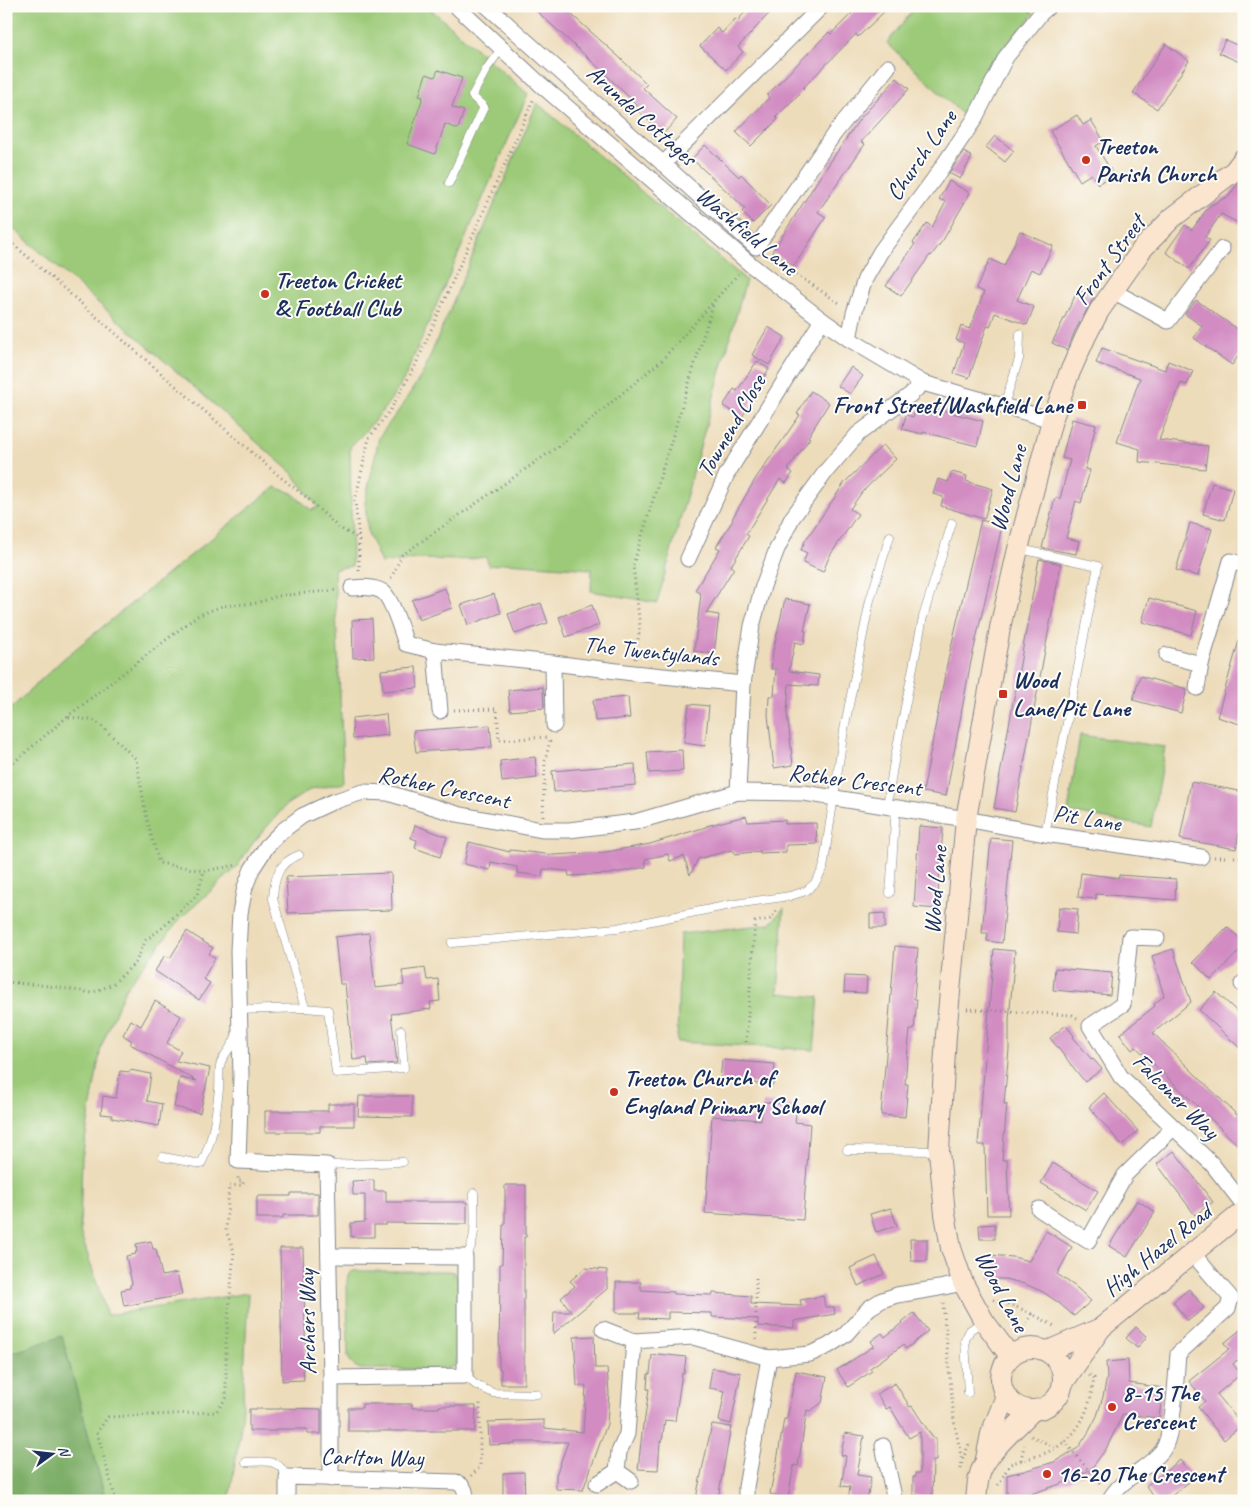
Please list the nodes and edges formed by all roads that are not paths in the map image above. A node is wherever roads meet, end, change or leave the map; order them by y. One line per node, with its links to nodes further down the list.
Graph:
1 (456, 6): 5 (street, Washfield Lane)
2 (487, 6): 8 (street, Arundel Cottages)
3 (822, 6): 8 (street)
4 (1049, 6): 14 (street, Church Lane)
5 (501, 48): 9 (lane); 12 (street, Washfield Lane)
6 (888, 67): 8 (street, Arundel Cottages)
7 (1244, 158): 11 (street, Front Street)
8 (663, 164)
9 (449, 184)
10 (1222, 249): 11 (street)
11 (1113, 291): 17 (street, Front Street)
12 (822, 320): 14 (street, Washfield Lane); 21 (street, Townend Close)
13 (1020, 334): 16 (lane)
14 (850, 339): 15 (street, Washfield Lane)
15 (923, 383): 16 (street, Washfield Lane); 28 (street)
16 (1004, 405): 17 (street, Washfield Lane)
17 (1052, 420): 20 (street, Wood Lane)
18 (952, 523): 34 (lane)
19 (890, 536): 33 (lane)
20 (1018, 549): 35 (street, Wood Lane); 36 (lane)
21 (688, 559)
22 (1244, 565): 27 (street)
23 (352, 588): 24 (street, The Twentylands)
24 (435, 651): 26 (street, The Twentylands); 30 (street)
25 (1166, 654): 27 (street)
26 (553, 663): 28 (street, The Twentylands); 31 (street, The Twentylands)
27 (1201, 664): 29 (street)
28 (744, 684): 32 (street)
29 (1198, 688)
30 (440, 711)
31 (554, 725)
32 (738, 792): 33 (street, Rother Crescent); 43 (street, Rother Crescent)
33 (834, 797): 34 (street, Rother Crescent); 41 (lane)
34 (891, 807): 35 (street, Rother Crescent); 39 (lane)
35 (966, 819): 36 (street, Pit Lane); 48 (street, Wood Lane)
36 (1045, 834): 38 (street, Pit Lane)
37 (299, 855): 42 (lane)
38 (1201, 857)
39 (890, 893)
40 (1157, 938): 46 (street, Falconer Way)
41 (452, 943)
42 (305, 1008): 43 (lane); 45 (lane)
43 (239, 1010): 44 (street, Rother Crescent)
44 (239, 1027): 49 (lane); 51 (street, Rother Crescent)
45 (401, 1030)
46 (1173, 1128): 53 (street, Falconer Way); 54 (street)
47 (847, 1150): 48 (lane)
48 (939, 1151): 59 (street, Wood Lane)
49 (163, 1157)
50 (403, 1162): 51 (lane)
51 (327, 1165): 57 (street, Archers Way)
52 (474, 1193): 58 (lane)
53 (1244, 1205)
54 (1039, 1209)
55 (1244, 1211): 56 (street, High Hazel Road)
56 (1192, 1253): 62 (street, High Hazel Road); 82 (street)
57 (329, 1256): 58 (street); 68 (street, Archers Way)
58 (465, 1256): 67 (street)
59 (963, 1283): 60 (street, Wood Lane); 65 (street)
60 (980, 1314): 66 (street, Wood Lane); 70 (lane)
61 (603, 1328): 63 (street)
62 (1101, 1328): 64 (street, High Hazel Road); 69 (street, High Hazel Road)
63 (634, 1341): 65 (street); 77 (street)
64 (1048, 1352): 66 (street); 69 (street)
65 (762, 1356): 85 (street)
66 (1010, 1356): 72 (street)
67 (465, 1376): 68 (street); 71 (lane)
68 (331, 1378): 79 (street, Archers Way)
69 (1063, 1383): 73 (street)
70 (968, 1393)
71 (537, 1394)
72 (1006, 1396): 73 (street); 76 (street)
73 (1034, 1410): 76 (street)
74 (884, 1446): 86 (street)
75 (246, 1462): 78 (lane)
76 (985, 1464): 87 (street)
77 (617, 1471): 80 (street); 81 (street)
78 (287, 1477): 79 (street, Carlton Way); 83 (street, Carlton Way)
79 (331, 1479): 84 (street, Carlton Way)
80 (631, 1481)
81 (597, 1484)
82 (1110, 1499)
83 (287, 1501)
84 (466, 1501)
85 (746, 1501)
86 (895, 1501)
87 (976, 1501)

